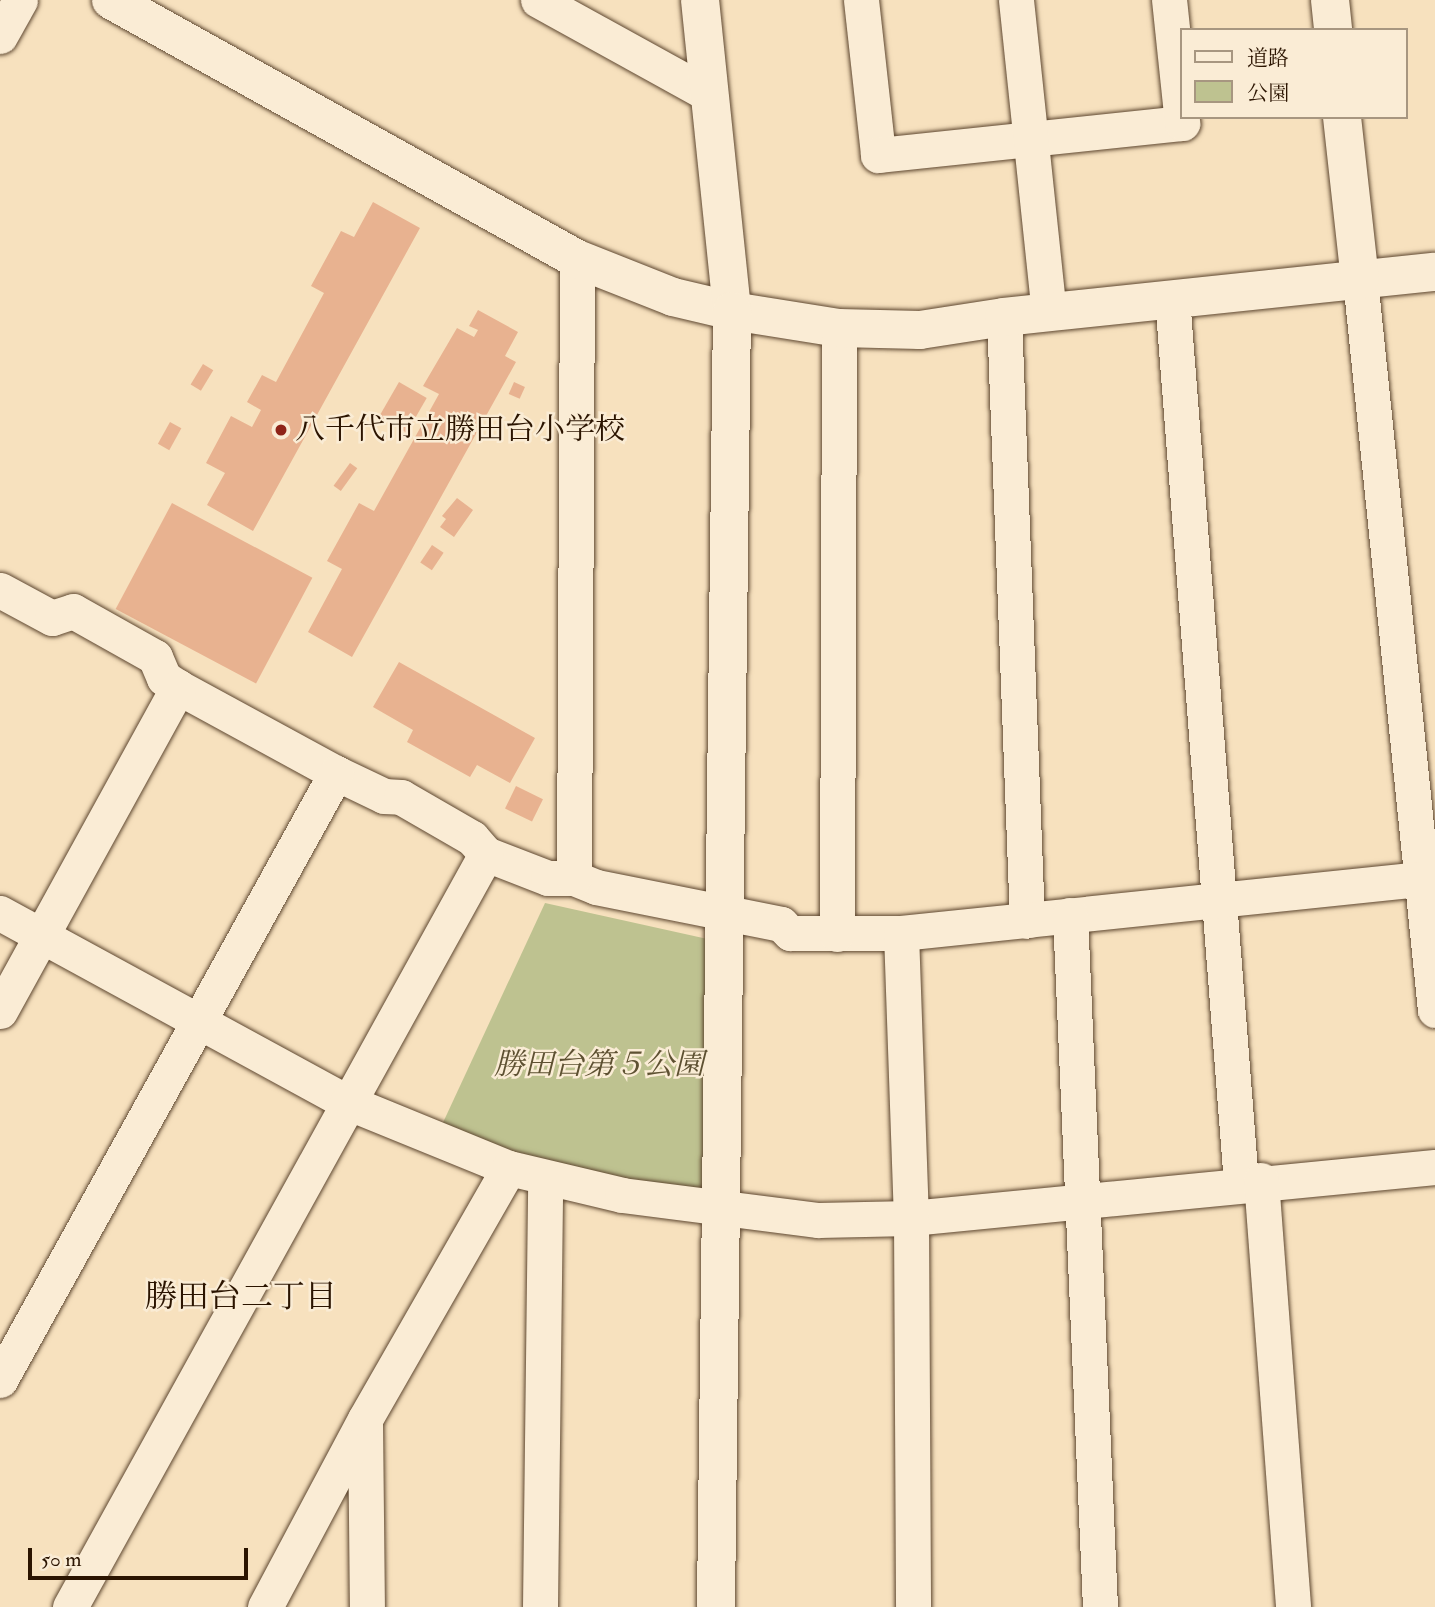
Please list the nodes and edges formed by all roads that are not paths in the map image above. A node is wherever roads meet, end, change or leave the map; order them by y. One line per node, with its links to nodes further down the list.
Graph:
1 (20, 0): 10 (street)
2 (112, 0): 16 (street)
3 (538, 0): 11 (street)
4 (700, 0): 11 (street)
5 (860, 0): 15 (street)
6 (1016, 0): 15 (street)
7 (1169, 0): 12 (street)
8 (1330, 0): 9 (street)
9 (1333, 28)
10 (0, 36)
11 (710, 95): 20 (street)
12 (1180, 104)
13 (1182, 119): 15 (street)
14 (1342, 119): 18 (street)
15 (1031, 138): 21 (street)
16 (577, 259): 20 (street); 29 (street)
17 (1435, 272): 18 (street)
18 (1360, 279): 19 (street); 26 (street)
19 (1172, 298): 21 (street); 31 (street)
20 (732, 311): 23 (street); 33 (street)
21 (1049, 312): 22 (street)
22 (1004, 317): 23 (street); 35 (street)
23 (839, 328): 37 (street)
24 (0, 590): 25 (street)
25 (178, 687): 27 (street); 38 (street)
26 (1424, 771): 30 (street)
27 (336, 773): 28 (street); 41 (street)
28 (486, 855): 29 (street); 42 (street)
29 (574, 878): 33 (street)
30 (1420, 879): 31 (street); 39 (street)
31 (1216, 900): 34 (street); 46 (street)
32 (0, 913): 38 (street)
33 (726, 915): 37 (street); 48 (street)
34 (1070, 915): 35 (street); 47 (street)
35 (1027, 920): 36 (street)
36 (901, 933): 37 (street); 49 (street)
37 (837, 934)
38 (41, 936): 40 (street); 41 (street)
39 (1435, 1010)
40 (0, 1011)
41 (199, 1020): 42 (street); 50 (street)
42 (347, 1102): 44 (street); 52 (street)
43 (1435, 1167): 46 (street)
44 (509, 1168): 45 (street); 51 (street)
45 (545, 1179): 48 (street); 55 (street)
46 (1251, 1182): 47 (street); 59 (street)
47 (1084, 1199): 49 (street); 58 (street)
48 (721, 1210): 49 (street); 56 (street)
49 (911, 1218): 57 (street)
50 (0, 1380)
51 (365, 1419): 53 (street); 54 (street)
52 (71, 1607)
53 (265, 1607)
54 (367, 1607)
55 (540, 1607)
56 (716, 1607)
57 (913, 1607)
58 (1100, 1607)
59 (1293, 1607)

